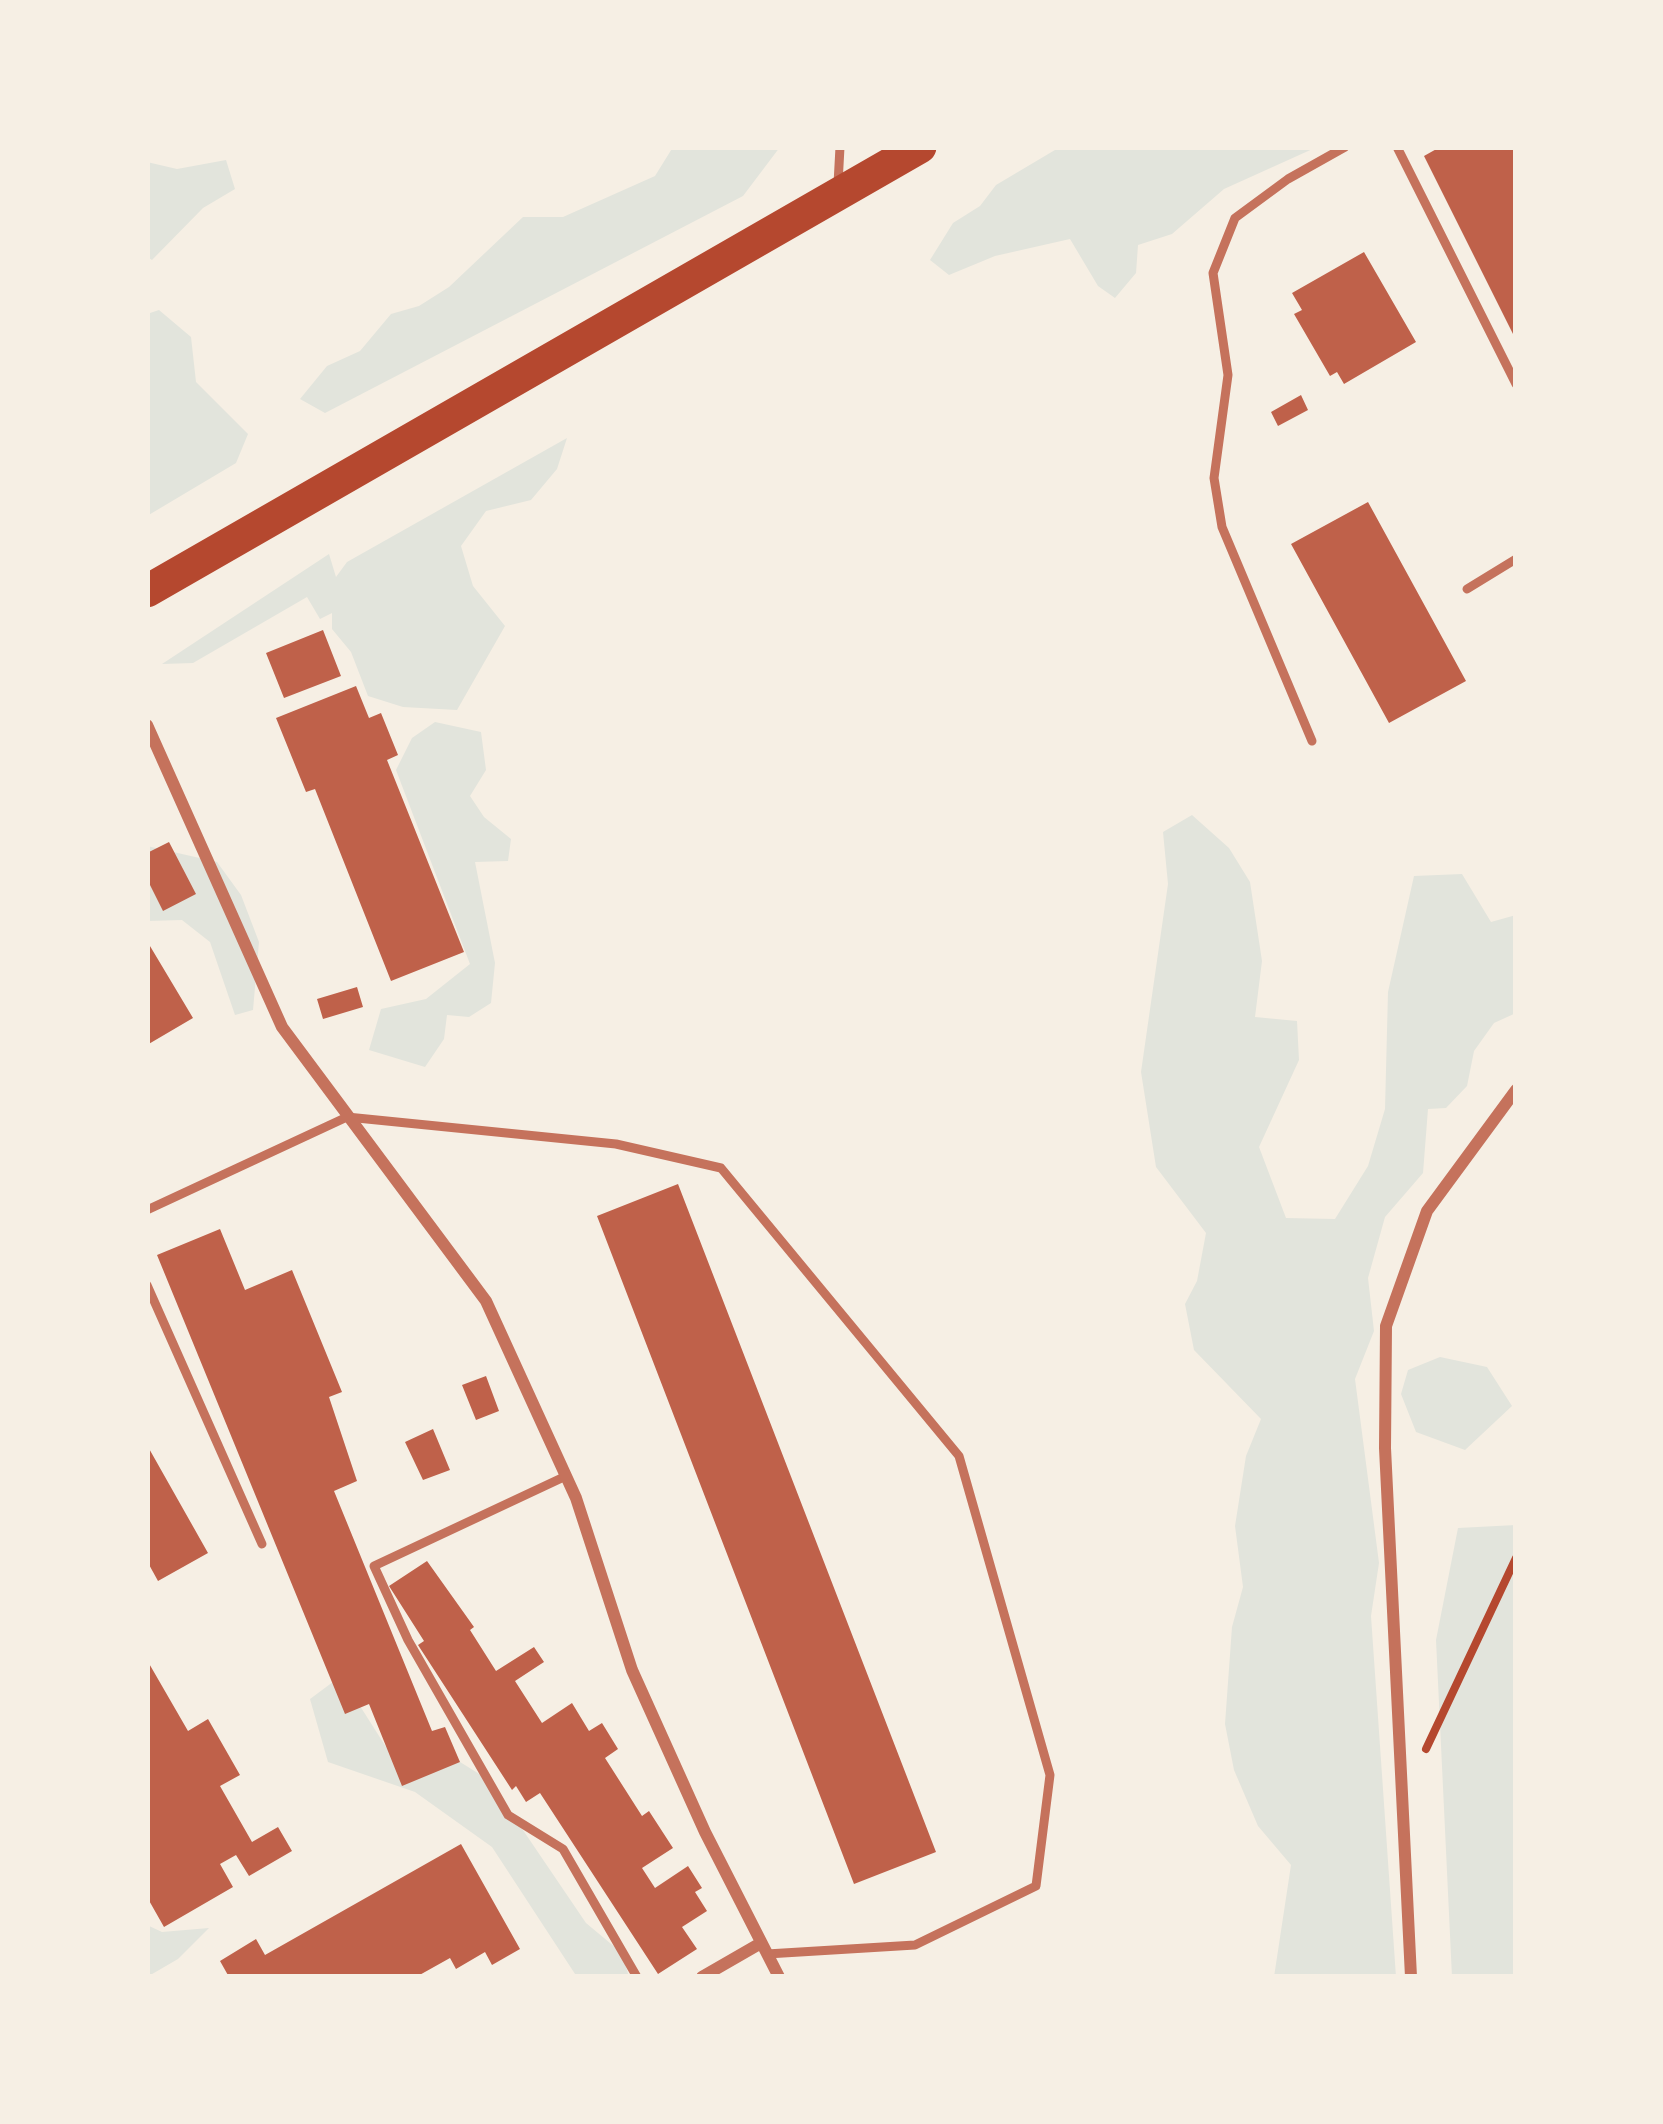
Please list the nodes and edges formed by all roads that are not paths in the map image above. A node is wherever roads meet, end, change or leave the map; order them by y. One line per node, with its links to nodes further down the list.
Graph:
1 (840, 147): 5 (lane)
2 (920, 147): 5 (highway)
3 (1345, 147): 11 (lane)
4 (1396, 147): 6 (lane)
5 (837, 196): 9 (highway)
6 (1516, 384)
7 (1516, 559): 8 (lane)
8 (1467, 589)
9 (147, 591)
10 (147, 725): 13 (street)
11 (1312, 741)
12 (1516, 1090): 22 (street)
13 (346, 1118): 14 (lane); 16 (street); 18 (lane)
14 (147, 1210)
15 (147, 1286): 17 (lane)
16 (566, 1476): 18 (street); 19 (lane)
17 (262, 1544)
18 (764, 1949): 20 (street); 21 (street)
19 (638, 1977)
20 (702, 1977)
21 (779, 1977)
22 (1411, 1977)

